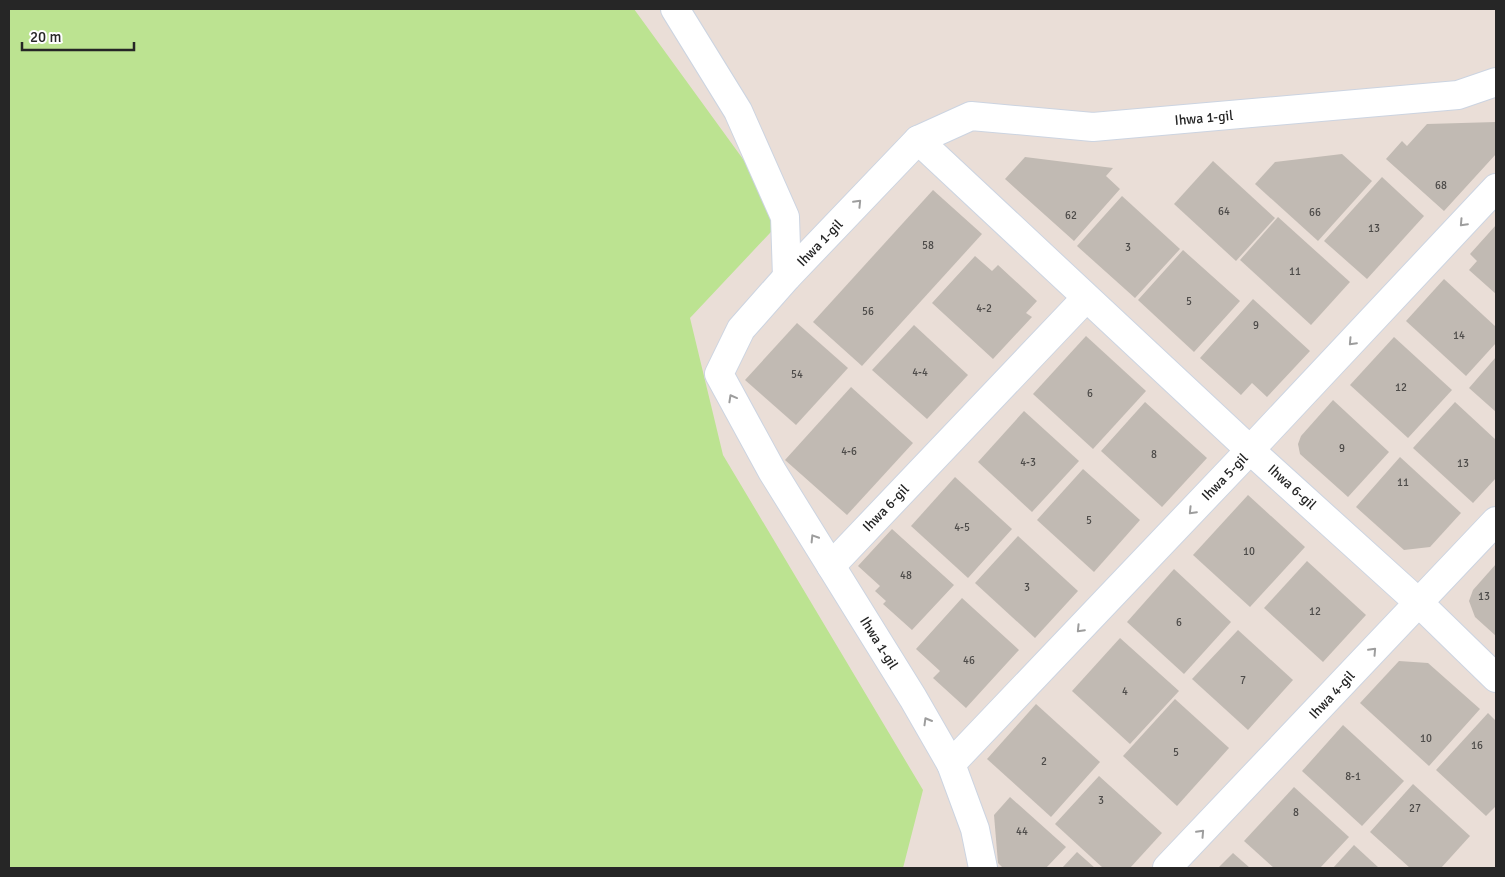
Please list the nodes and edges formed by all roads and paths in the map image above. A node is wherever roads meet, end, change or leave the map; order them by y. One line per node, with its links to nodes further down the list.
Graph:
1 (675, 9): 5 (street)
2 (1496, 82): 3 (street, Ihwa 1-gil)
3 (918, 140): 5 (street, Ihwa 1-gil, one-way to 3); 6 (street, Ihwa 6-gil)
4 (1496, 188): 7 (street, Ihwa 5-gil, one-way to 7)
5 (787, 278): 9 (street, Ihwa 1-gil, one-way to 5)
6 (1086, 298): 7 (street, Ihwa 6-gil); 9 (street, Ihwa 6-gil)
7 (1250, 450): 10 (street, Ihwa 6-gil); 12 (street, Ihwa 5-gil, one-way to 12)
8 (1496, 520): 10 (street, Ihwa 4-gil)
9 (831, 566): 12 (street, Ihwa 1-gil, one-way to 9)
10 (1419, 603): 11 (street, Ihwa 6-gil); 14 (street, Ihwa 4-gil, one-way to 10)
11 (1496, 678)
12 (951, 764): 13 (street, Ihwa 1-gil)
13 (983, 868)
14 (1167, 868)

